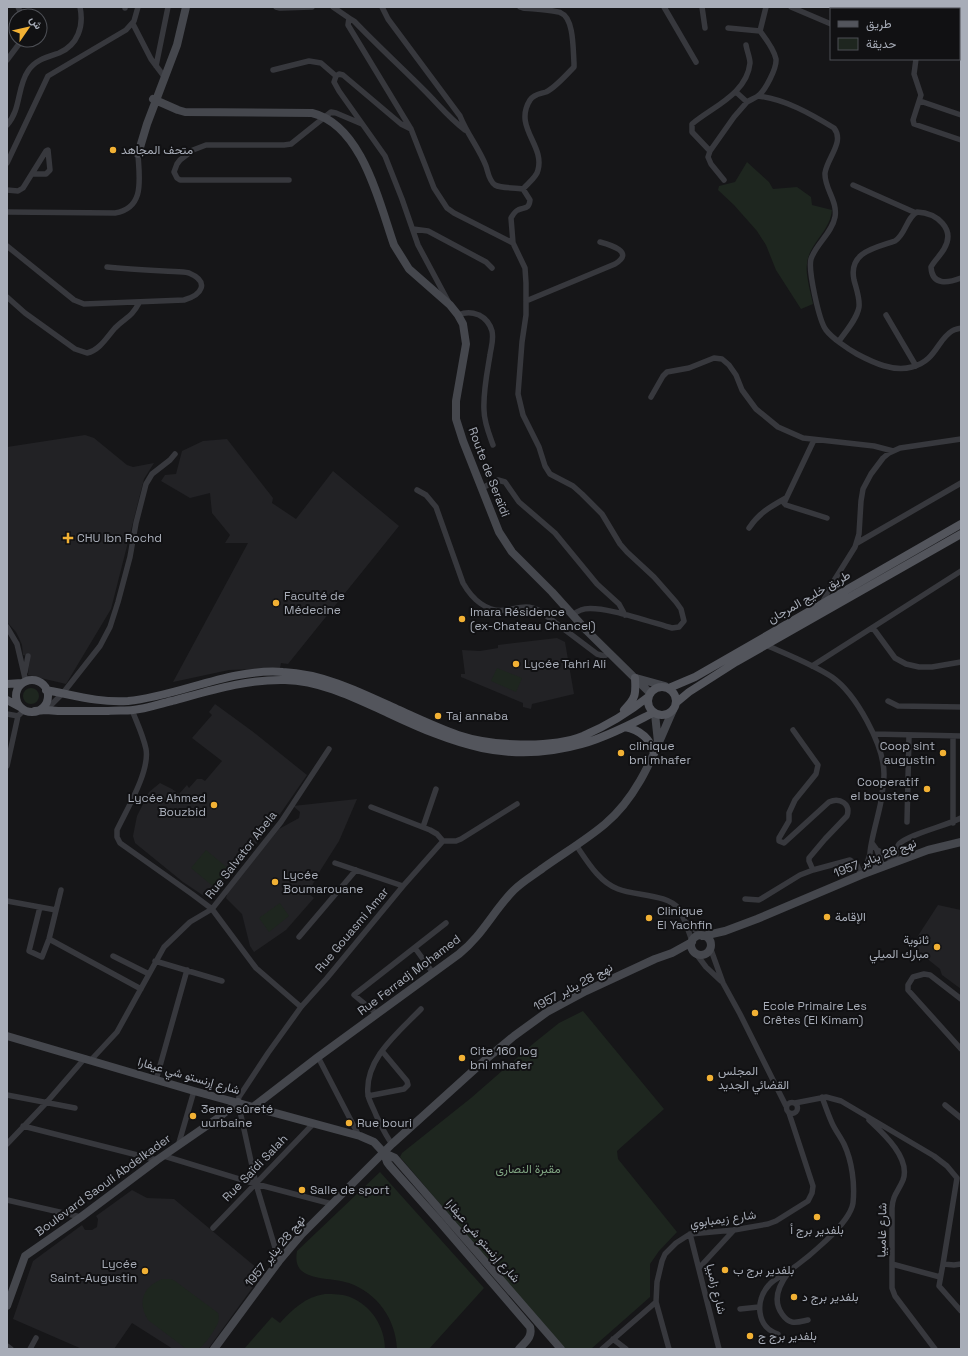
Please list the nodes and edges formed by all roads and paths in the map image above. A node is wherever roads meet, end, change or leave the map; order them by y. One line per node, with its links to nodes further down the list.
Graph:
1 (80, 7): 38 (street)
2 (138, 7): 15 (street)
3 (168, 7): 26 (street)
4 (186, 7): 20 (street)
5 (276, 7): 6 (street)
6 (312, 7)
7 (333, 7): 14 (street)
8 (382, 7): 40 (street)
9 (520, 7): 49 (street)
10 (664, 7): 25 (street)
11 (702, 7): 17 (street)
12 (766, 7): 19 (street)
13 (791, 7): 16 (street)
14 (349, 18): 39 (street); 40 (street)
15 (133, 24): 26 (street); 44 (street)
16 (830, 24)
17 (704, 28)
18 (728, 28): 19 (street)
19 (760, 31): 31 (street)
20 (180, 37): 28 (street); 33 (street)
21 (746, 45): 30 (street)
22 (16, 48): 23 (street)
23 (7, 60)
24 (916, 60): 32 (street)
25 (696, 62)
26 (156, 66): 28 (street)
27 (273, 70): 29 (street)
28 (163, 75): 33 (street)
29 (336, 76): 37 (street); 39 (street)
30 (736, 92): 34 (street); 42 (street)
31 (758, 96): 34 (street); 67 (street)
32 (920, 101): 35 (street); 41 (street)
33 (154, 102): 36 (street, Route de Seraïdi); 43 (street)
34 (747, 102): 42 (street)
35 (961, 115)
36 (324, 117): 37 (street); 46 (street); 63 (street, Route de Seraïdi)
37 (362, 124): 53 (street)
38 (7, 125)
39 (411, 129): 55 (street)
40 (465, 130): 49 (street)
41 (961, 140)
42 (710, 151): 47 (street)
43 (138, 154): 51 (street)
44 (7, 163)
45 (33, 174): 50 (street)
46 (289, 180)
47 (724, 180)
48 (853, 185): 52 (street)
49 (523, 189): 55 (street)
50 (7, 190)
51 (7, 212)
52 (916, 213): 59 (street); 67 (street)
53 (413, 229): 58 (street); 63 (street)
54 (600, 242): 61 (street)
55 (514, 243): 61 (street)
56 (7, 246): 62 (street)
57 (107, 268): 62 (street)
58 (492, 268)
59 (961, 278)
60 (7, 297): 62 (street)
61 (526, 301): 87 (street)
62 (139, 303)
63 (450, 305): 64 (street, Route de Seraïdi)
64 (458, 315): 72 (street); 76 (street, Route de Seraïdi)
65 (886, 315): 68 (street)
66 (961, 328): 68 (street)
67 (840, 341): 68 (street)
68 (916, 366)
69 (651, 397): 71 (street)
70 (961, 439): 73 (street)
71 (814, 440): 73 (street); 78 (street)
72 (493, 445)
73 (893, 451): 83 (street)
74 (176, 454): 100 (street)
75 (961, 483): 83 (street)
76 (482, 488): 86 (street, Route de Seraïdi); 87 (street)
77 (416, 490): 91 (street)
78 (786, 498): 79 (street); 81 (street)
79 (827, 518)
80 (961, 524): 85 (main road, طريق خليج المرجان)
81 (749, 528)
82 (961, 534): 85 (main road, طريق خليج المرجان)
83 (857, 543): 85 (street)
84 (961, 571): 89 (street)
85 (823, 607): 90 (main road, طريق خليج المرجان); 98 (main road, طريق خليج المرجان)
86 (573, 615): 87 (street); 91 (street, Route de Seraïdi)
87 (626, 616)
88 (7, 627): 96 (street)
89 (873, 628): 93 (street); 94 (street)
90 (766, 645): 94 (street); 104 (main road, طريق خليج المرجان)
91 (610, 653): 95 (street, Route de Seraïdi)
92 (28, 656): 96 (street)
93 (961, 662)
94 (812, 666): 116 (street)
95 (635, 678): 98 (street); 101 (street, Route de Seraïdi); 113 (main road)
96 (24, 681): 97 (main road); 99 (main road); 109 (main road)
97 (7, 684)
98 (667, 687): 101 (main road); 104 (main road)
99 (46, 690): 100 (main road); 110 (main road)
100 (63, 693): 106 (street); 113 (main road)
101 (649, 695): 111 (main road); 113 (main road)
102 (7, 700): 109 (main road)
103 (888, 701): 105 (street)
104 (676, 702): 108 (main road)
105 (961, 707)
106 (46, 710): 107 (main road); 110 (main road)
107 (132, 710): 114 (main road); 148 (street)
108 (673, 710): 111 (main road); 120 (street, Rue Ferradj Mohamed)
109 (21, 711): 110 (main road); 112 (street); 123 (street)
110 (35, 711)
111 (654, 713): 114 (main road); 120 (street)
112 (7, 714)
113 (614, 720)
114 (625, 727): 122 (main road)
115 (793, 730): 141 (street)
116 (874, 734): 117 (street); 133 (street)
117 (909, 736): 119 (street); 128 (street)
118 (961, 736): 119 (street)
119 (953, 737): 129 (street)
120 (658, 743): 122 (street, Rue Ferradj Mohamed)
121 (329, 750): 148 (street, Rue Salvator Abela)
122 (654, 753): 134 (street, Rue Ferradj Mohamed)
123 (7, 766)
124 (436, 789): 130 (street)
125 (517, 804): 131 (street)
126 (371, 807): 130 (street)
127 (961, 818): 129 (street)
128 (908, 822)
129 (952, 823): 137 (street)
130 (423, 827): 131 (street)
131 (443, 841): 143 (street, Rue Gouasmi Amar)
132 (961, 842): 137 (street, نهج 28 يناير 1957)
133 (872, 843): 135 (street); 136 (street)
134 (576, 845): 150 (street); 164 (street, Rue Ferradj Mohamed)
135 (877, 850): 137 (street); 139 (street)
136 (870, 854): 139 (street); 142 (street)
137 (897, 862): 139 (street, نهج 28 يناير 1957)
138 (335, 863): 140 (street)
139 (879, 868): 142 (street, نهج 28 يناير 1957)
140 (356, 870): 143 (street); 154 (street)
141 (813, 870): 142 (street); 145 (street)
142 (861, 875): 152 (street, نهج 28 يناير 1957)
143 (403, 886): 170 (street, Rue Gouasmi Amar)
144 (61, 890): 149 (street)
145 (745, 899)
146 (7, 901): 147 (street)
147 (40, 907): 149 (street); 155 (street)
148 (212, 909): 162 (street, Rue Salvator Abela); 170 (street)
149 (56, 910): 155 (street)
150 (685, 921): 153 (street); 156 (street)
151 (446, 923): 158 (street)
152 (732, 928): 153 (street, نهج 28 يناير 1957); 157 (street, نهج 28 يناير 1957)
153 (703, 936): 156 (street); 157 (street)
154 (299, 937)
155 (49, 939): 168 (street)
156 (692, 941): 159 (street, نهج 28 يناير 1957); 160 (street)
157 (710, 947): 160 (street); 167 (street)
158 (415, 948): 164 (street); 172 (street)
159 (672, 953): 160 (street, نهج 28 يناير 1957); 197 (street, نهج 28 يناير 1957)
160 (697, 954): 167 (street)
161 (113, 956): 165 (street)
162 (155, 961): 163 (street); 165 (street, Rue Salvator Abela)
163 (187, 970): 166 (street); 178 (street)
164 (433, 973): 172 (street, Rue Ferradj Mohamed)
165 (149, 974): 168 (street, Rue Salvator Abela)
166 (222, 980)
167 (723, 983): 186 (street)
168 (141, 989): 177 (street, Rue Salvator Abela)
169 (961, 999): 174 (street)
170 (301, 1007): 184 (street, Rue Gouasmi Amar)
171 (421, 1009): 175 (street)
172 (377, 1014): 176 (street, Rue Ferradj Mohamed)
173 (7, 1036): 177 (street, شارع إرنستو شي عيفارا)
174 (961, 1049)
175 (382, 1051): 181 (street); 181 (street)
176 (318, 1056): 188 (street, Rue Ferradj Mohamed); 195 (street)
177 (88, 1059): 178 (street, شارع إرنستو شي عيفارا); 185 (street, Rue Salvator Abela)
178 (156, 1080): 179 (street, شارع إرنستو شي عيفارا)
179 (194, 1091): 184 (street, شارع إرنستو شي عيفارا); 198 (street)
180 (7, 1095): 185 (street)
181 (368, 1096): 197 (street)
182 (822, 1097): 183 (street); 191 (street); 215 (street)
183 (812, 1100): 186 (street); 190 (street)
184 (238, 1102): 188 (street, شارع إرنستو شي عيفارا); 198 (street, Boulevard Saouli Abdelkader); 202 (street)
185 (46, 1103): 189 (street); 194 (street, Rue Salvator Abela)
186 (791, 1104): 190 (street); 190 (street, شارع زيمبابوي)
187 (946, 1105): 192 (street)
188 (253, 1107): 193 (street, شارع إرنستو شي عيفارا)
189 (75, 1108)
190 (793, 1112): 208 (street, شارع زيمبابوي)
191 (864, 1114): 201 (street); 211 (street, شارع غامبيا)
192 (961, 1118)
193 (313, 1124): 195 (street, شارع إرنستو شي عيفارا); 202 (street, Rue Saïdi Salah)
194 (23, 1126): 196 (street, Rue Salvator Abela); 200 (street)
195 (360, 1136): 199 (street, شارع إرنستو شي عيفارا)
196 (7, 1144)
197 (392, 1144): 199 (street, نهج 28 يناير 1957)
198 (178, 1147): 200 (street, Boulevard Saouli Abdelkader)
199 (384, 1153): 204 (street, نهج 28 يناير 1957); 206 (street, شارع إرنستو شي عيفارا)
200 (160, 1158): 202 (street); 205 (street, Boulevard Saouli Abdelkader)
201 (959, 1177): 212 (street)
202 (256, 1184): 204 (street); 207 (street, Rue Saïdi Salah); 210 (street)
203 (7, 1200): 205 (street)
204 (332, 1204): 210 (street, نهج 28 يناير 1957)
205 (81, 1217): 218 (street, Boulevard Saouli Abdelkader)
206 (442, 1218): 230 (street, شارع إرنستو شي عيفارا); 231 (street, شارع إرنستو شي عيفارا)
207 (213, 1228)
208 (734, 1230): 209 (street, شارع زيمبابوي); 214 (street)
209 (690, 1234): 214 (street, شارع زامبيا); 217 (street, شارع زيمبابوي)
210 (279, 1261): 229 (street, نهج 28 يناير 1957)
211 (892, 1264): 216 (street); 236 (street, شارع غامبيا)
212 (942, 1264): 213 (street); 216 (street)
213 (961, 1264)
214 (699, 1268): 235 (street, شارع زامبيا)
215 (789, 1271): 219 (street); 222 (street)
216 (940, 1277): 221 (street)
217 (656, 1302): 225 (street); 234 (street, شارع زيمبابوي)
218 (7, 1306)
219 (759, 1307): 220 (street); 223 (street)
220 (740, 1309)
221 (961, 1311)
222 (808, 1320)
223 (778, 1334)
224 (36, 1338): 228 (street)
225 (613, 1339): 232 (street); 233 (street)
226 (7, 1346): 227 (street)
227 (11, 1349)
228 (30, 1349)
229 (214, 1349)
230 (519, 1349)
231 (560, 1349)
232 (602, 1349)
233 (626, 1349)
234 (669, 1349)
235 (719, 1349)
236 (935, 1349)

